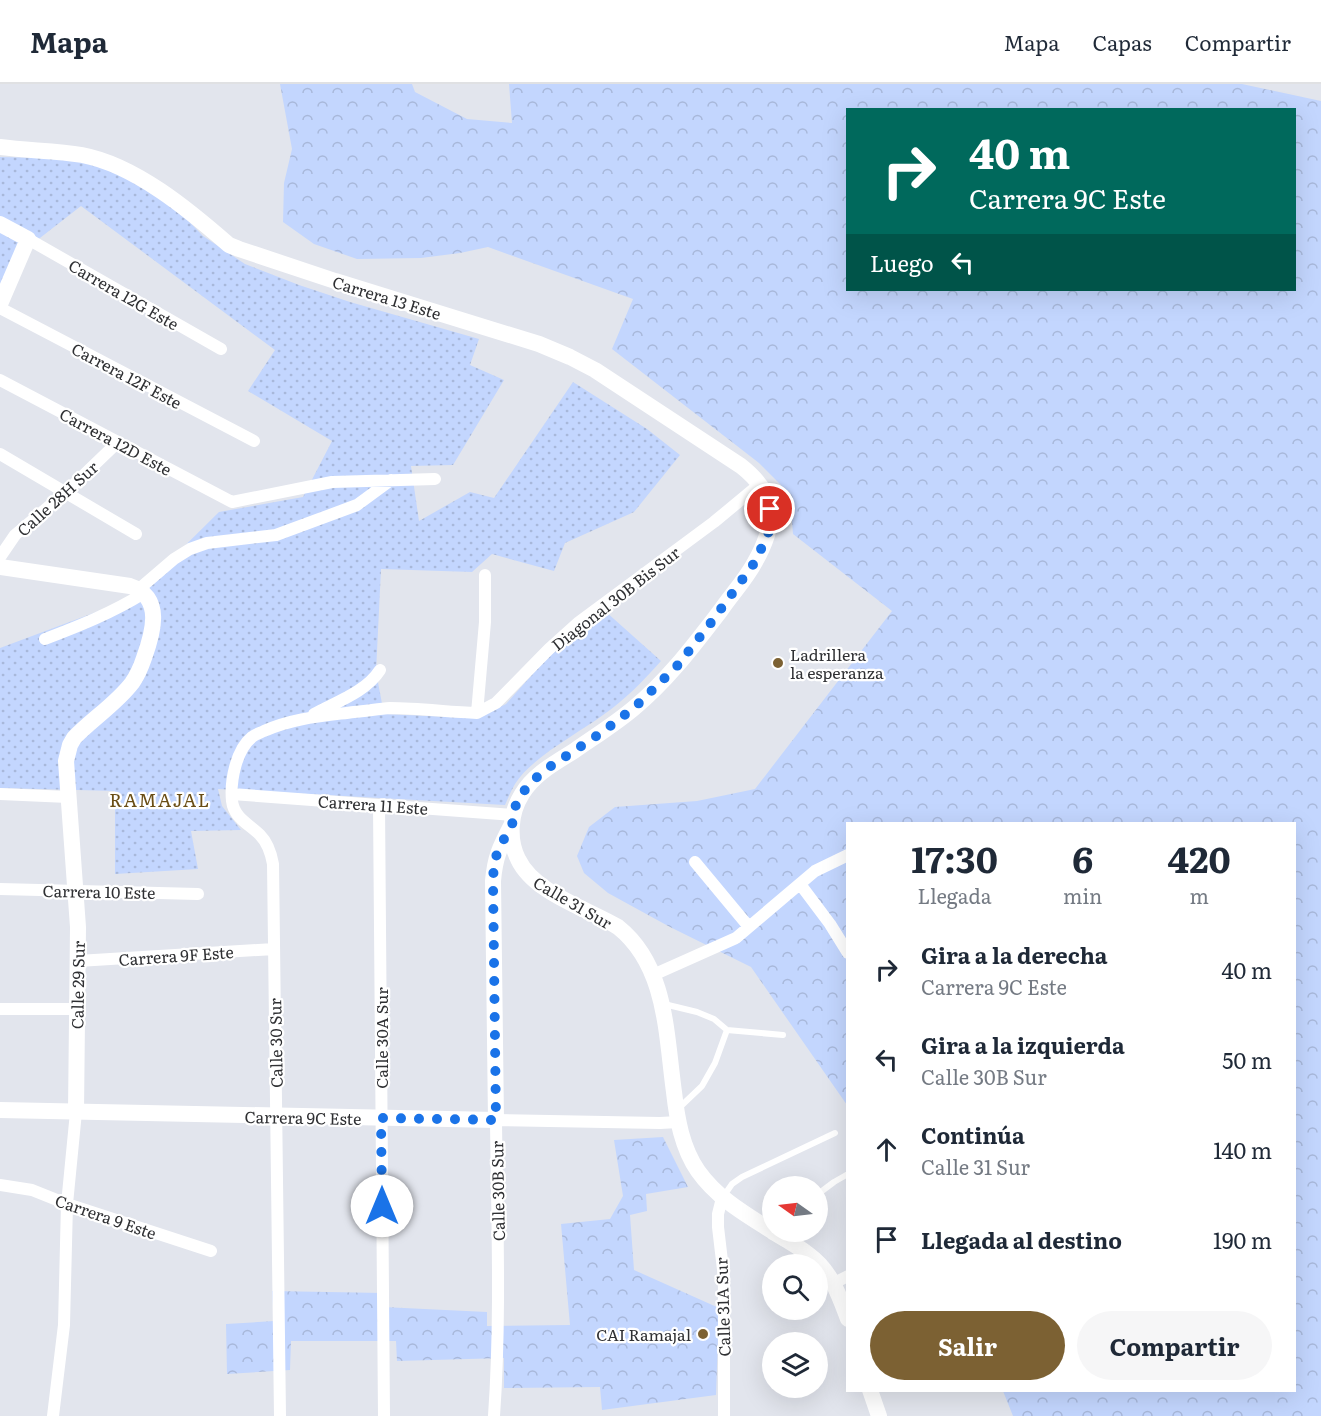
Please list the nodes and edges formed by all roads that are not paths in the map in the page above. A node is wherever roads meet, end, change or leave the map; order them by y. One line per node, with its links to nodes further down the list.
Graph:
1 (0, 147): 13 (main road, Carrera 13 Este)
2 (0, 224): 3 (main road)
3 (28, 239): 4 (main road); 6 (street, Carrera 12G Este)
4 (0, 304)
5 (0, 309): 8 (street, Carrera 12F Este)
6 (221, 350)
7 (0, 380): 9 (street, Carrera 12D Este)
8 (254, 441)
9 (118, 442): 12 (street, Carrera 12D Este); 14 (street, Calle 28H Sur)
10 (0, 454): 14 (street)
11 (435, 479): 12 (street)
12 (391, 480): 19 (street)
13 (760, 484): 22 (street, Diagonal 30B Bis Sur); 28 (main road)
14 (66, 492): 15 (street); 16 (street, Calle 28H Sur)
15 (136, 534)
16 (0, 557)
17 (0, 567): 19 (main road)
18 (484, 574): 22 (street)
19 (141, 591): 20 (street); 26 (main road, Calle 29 Sur)
20 (45, 639)
21 (380, 670): 23 (street)
22 (477, 713): 23 (street)
23 (308, 718): 25 (street)
24 (0, 794): 26 (street)
25 (232, 794): 27 (street, Carrera 11 Este); 36 (street, Calle 30 Sur)
26 (68, 797): 33 (main road, Calle 29 Sur)
27 (379, 805): 28 (street, Carrera 11 Este); 49 (street, Calle 30A Sur)
28 (512, 820): 39 (main road, Calle 31 Sur); 50 (main road, Calle 30B Sur)
29 (846, 856): 31 (street)
30 (695, 862): 35 (street)
31 (800, 884): 35 (street); 37 (street)
32 (0, 889): 33 (street, Carrera 10 Este)
33 (76, 891): 34 (street, Carrera 10 Este); 38 (main road, Calle 29 Sur)
34 (198, 894)
35 (750, 927): 39 (street)
36 (274, 949): 38 (street, Carrera 9F Este); 47 (street, Calle 30 Sur)
37 (846, 950)
38 (78, 962): 42 (main road, Calle 29 Sur)
39 (653, 975): 40 (main road, Calle 31 Sur)
40 (662, 1004): 43 (lane); 48 (main road, Calle 31 Sur)
41 (0, 1009): 42 (street)
42 (77, 1009): 46 (main road, Calle 29 Sur)
43 (727, 1030): 44 (lane); 48 (lane)
44 (783, 1035)
45 (0, 1110): 46 (main road, Carrera 9C Este)
46 (76, 1112): 47 (main road, Carrera 9C Este); 56 (street, Calle 29 Sur)
47 (276, 1116): 49 (main road, Carrera 9C Este); 64 (street, Calle 30 Sur)
48 (677, 1116): 50 (street, Carrera 9C Este); 55 (main road, Calle 31 Sur)
49 (381, 1118): 50 (main road, Carrera 9C Este); 65 (street, Calle 30A Sur)
50 (496, 1120): 66 (street, Calle 30B Sur)
51 (836, 1133): 55 (lane)
52 (846, 1175): 54 (lane)
53 (0, 1185): 56 (street, Carrera 9 Este)
54 (828, 1186)
55 (722, 1198): 57 (main road, Calle 31 Sur); 67 (street, Calle 31A Sur)
56 (67, 1204): 59 (street, Carrera 9 Este); 63 (street, Calle 29 Sur)
57 (762, 1223)
58 (790, 1242): 60 (main road, Calle 31 Sur)
59 (211, 1251)
60 (841, 1280): 61 (main road, Calle 31 Sur)
61 (846, 1308)
62 (871, 1392): 68 (main road)
63 (53, 1416)
64 (280, 1416)
65 (384, 1416)
66 (495, 1416)
67 (724, 1416)
68 (879, 1416)

